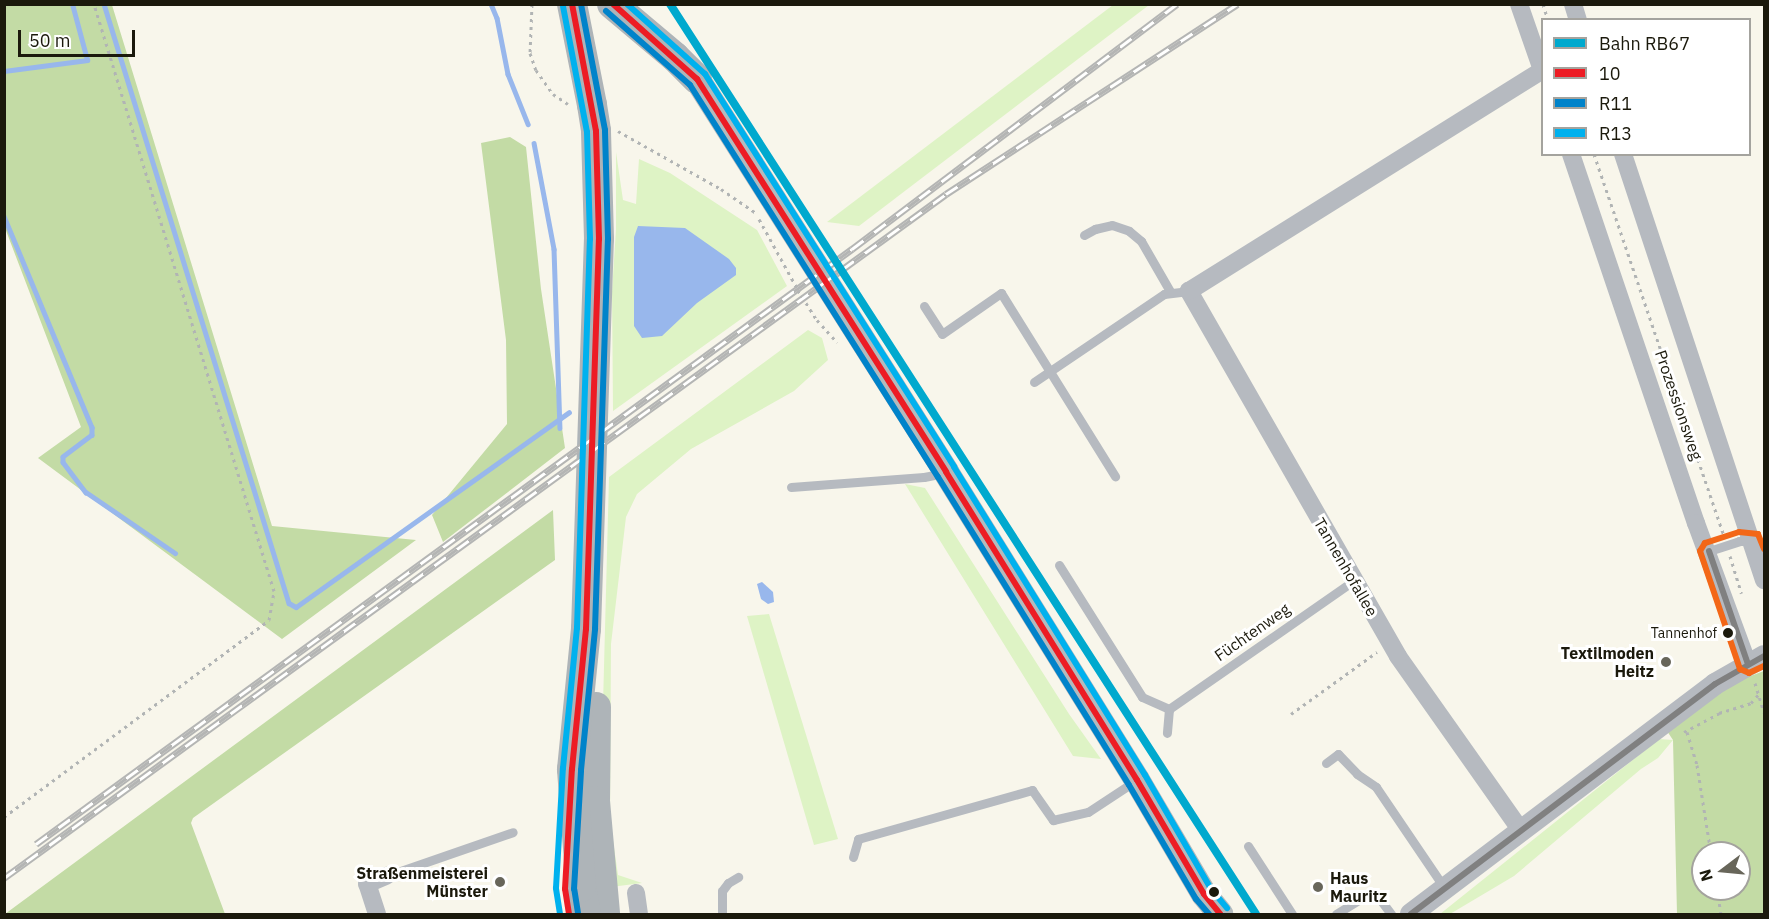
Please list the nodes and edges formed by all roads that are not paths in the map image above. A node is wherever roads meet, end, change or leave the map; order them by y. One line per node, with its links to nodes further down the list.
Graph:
1 (572, 4): 22 (highway)
2 (612, 4): 6 (highway)
3 (1519, 4): 4 (street)
4 (1541, 67)
5 (1541, 71): 10 (street)
6 (697, 79): 14 (main road)
7 (1572, 156): 18 (street, Prozessionsweg)
8 (1624, 156): 17 (street, Prozessionsweg)
9 (1084, 235): 10 (lane)
10 (1180, 292): 12 (lane); 21 (street, Tannenhofallee)
11 (924, 306): 12 (lane)
12 (1050, 371): 13 (lane); 15 (lane)
13 (1034, 382)
14 (946, 472): 16 (lane); 28 (main road)
15 (1115, 476)
16 (790, 487)
17 (1753, 541): 18 (lane); 20 (street)
18 (1708, 551): 23 (street)
19 (1059, 565): 24 (lane)
20 (1764, 580)
21 (1353, 581): 24 (lane, Füchtenweg); 30 (street, Tannenhofallee)
22 (586, 629): 27 (highway); 41 (highway)
23 (1756, 660): 30 (street)
24 (1169, 709): 25 (lane)
25 (1167, 733)
26 (1326, 763): 35 (lane)
27 (572, 769): 39 (highway); 40 (highway)
28 (1137, 780): 32 (lane); 37 (main road)
29 (513, 832): 33 (lane)
30 (1522, 832): 35 (street)
31 (1248, 846): 44 (lane)
32 (853, 857)
33 (386, 876): 38 (street)
34 (738, 877): 43 (lane)
35 (1445, 889): 47 (street)
36 (636, 893): 42 (street)
37 (1216, 912)
38 (377, 915)
39 (569, 915)
40 (586, 915)
41 (605, 915)
42 (639, 915)
43 (722, 915)
44 (1292, 915)
45 (1336, 915): 46 (lane)
46 (1391, 915)
47 (1411, 915)

